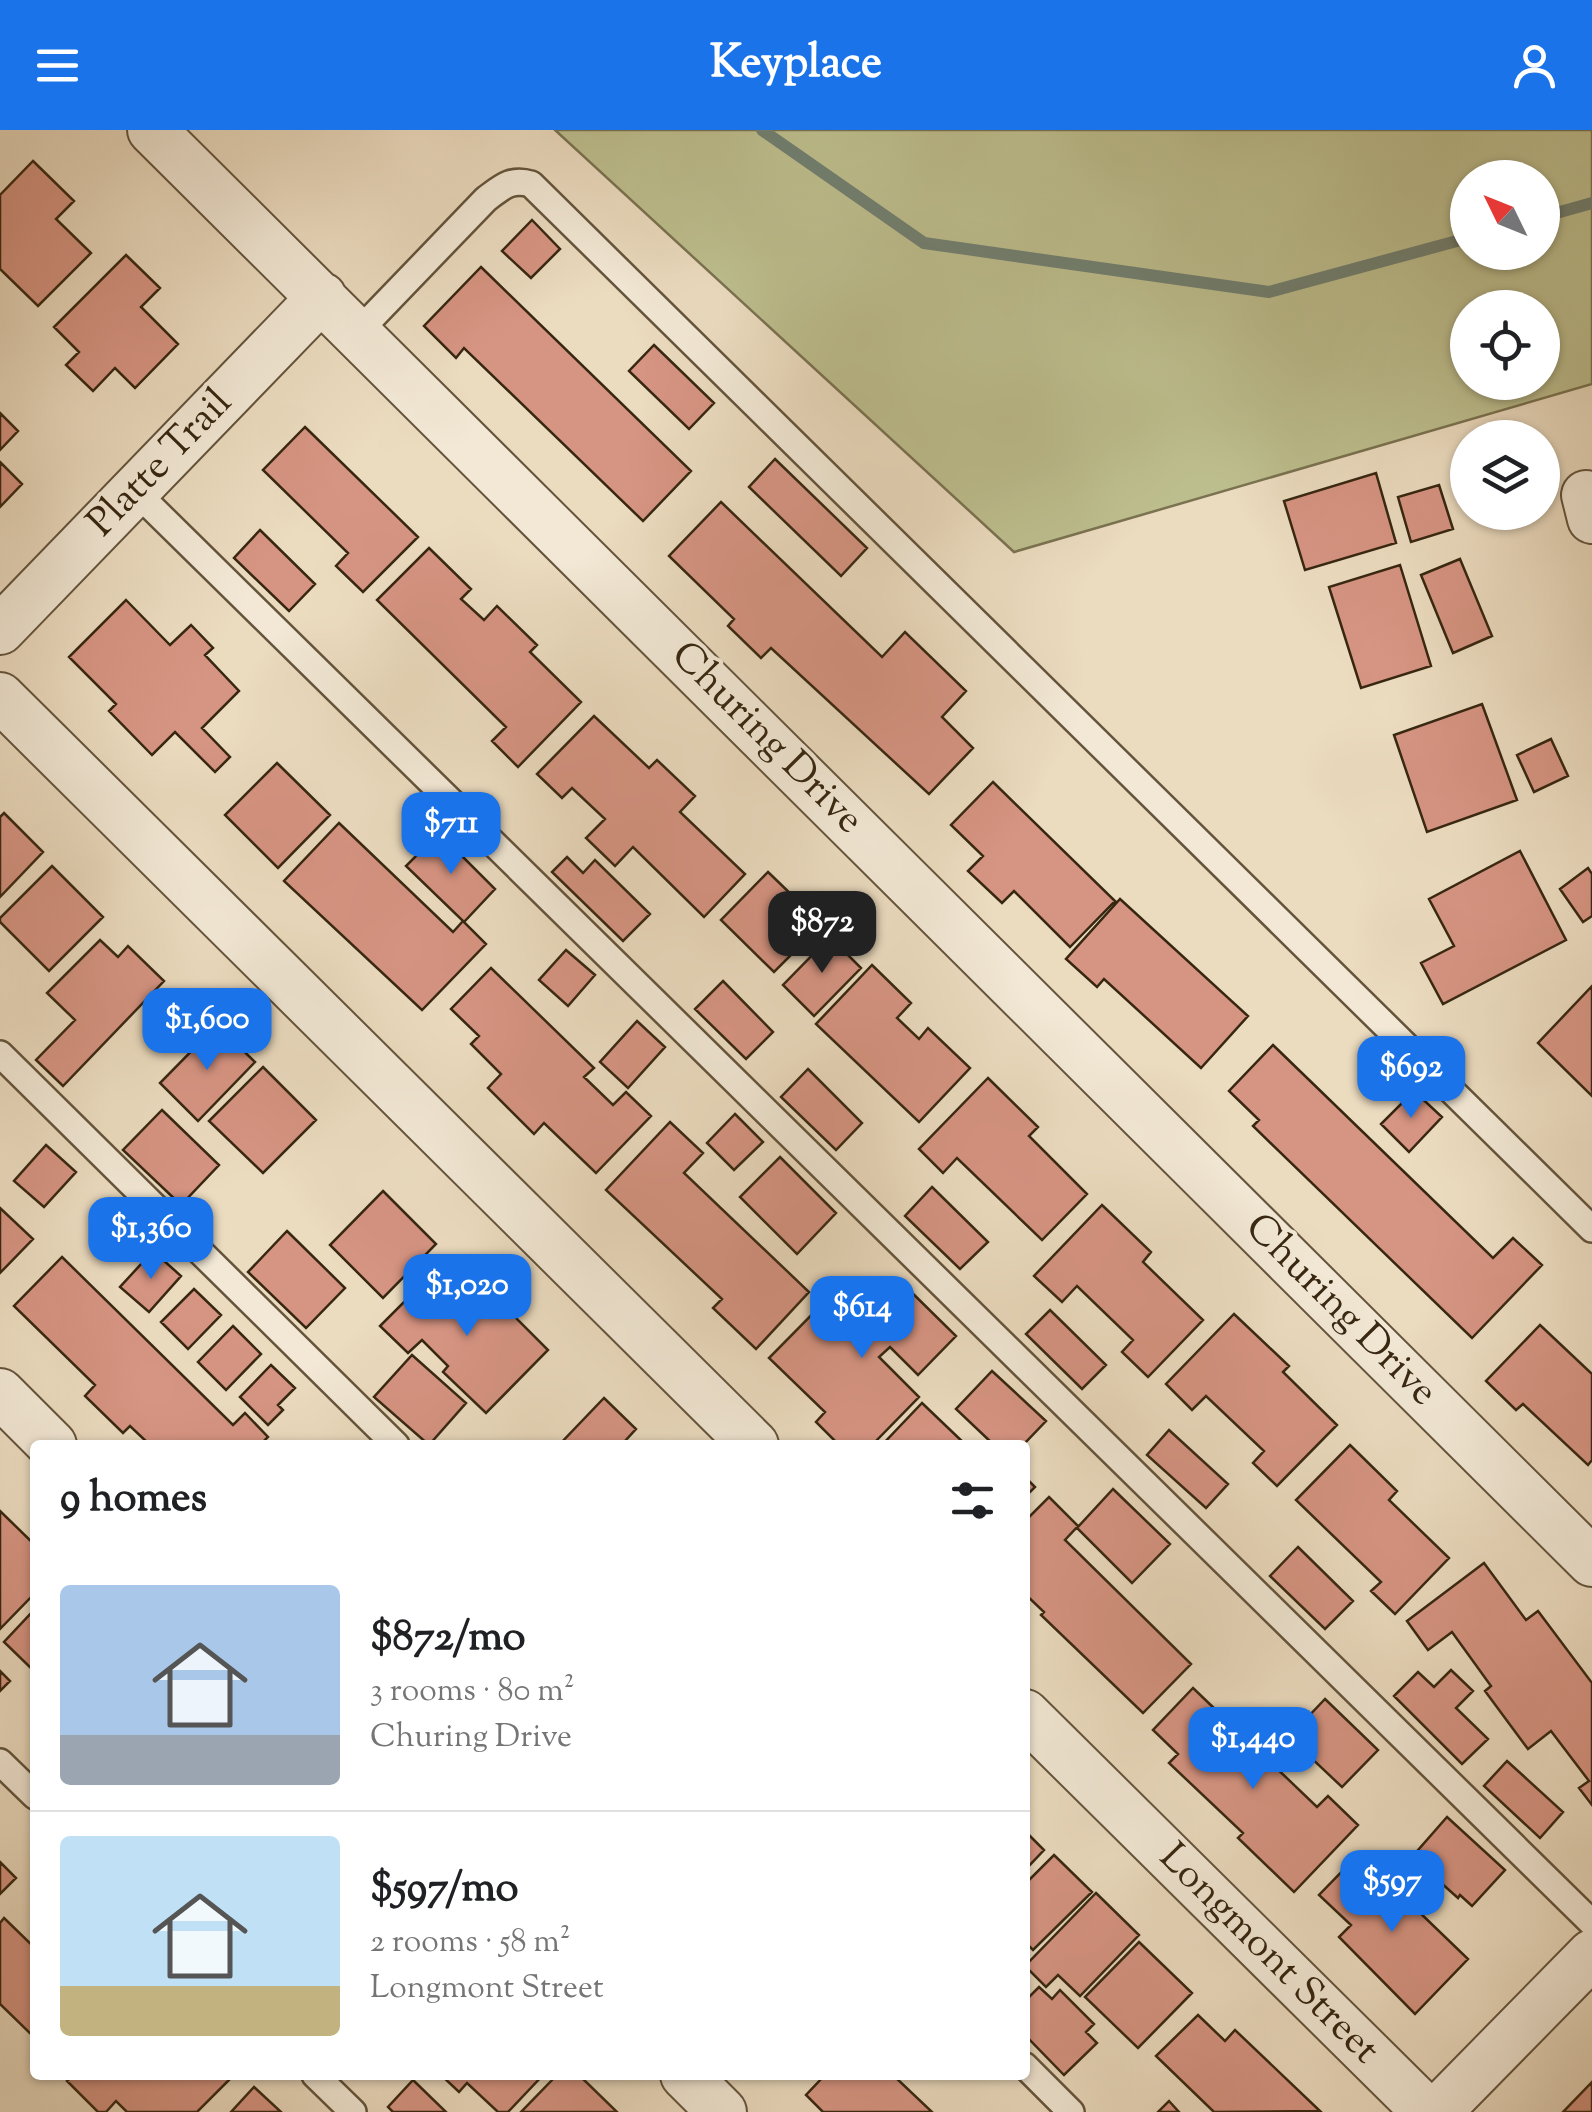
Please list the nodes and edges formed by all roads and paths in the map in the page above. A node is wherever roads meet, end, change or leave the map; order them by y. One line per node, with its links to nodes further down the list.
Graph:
1 (152, 130): 2 (street, Churing Drive)
2 (322, 298): 3 (street, Churing Drive); 4 (street, Platte Trail)
3 (358, 332): 8 (lane); 13 (street, Churing Drive)
4 (135, 491): 5 (street, Platte Trail); 17 (lane)
5 (0, 630)
6 (0, 697): 12 (street)
7 (0, 1054): 11 (lane)
8 (1592, 1229)
9 (0, 1393): 10 (street)
10 (47, 1440)
11 (391, 1440)
12 (749, 1440)
13 (1592, 1562)
14 (1030, 1719): 25 (street, Longmont Street)
15 (0, 1762): 16 (lane)
16 (30, 1791)
17 (1592, 1923)
18 (1592, 1954): 26 (street)
19 (1030, 2071): 24 (lane)
20 (320, 2080): 22 (lane)
21 (689, 2080): 23 (street)
22 (353, 2112)
23 (722, 2112)
24 (1071, 2112)
25 (1426, 2112)
26 (1438, 2112)

